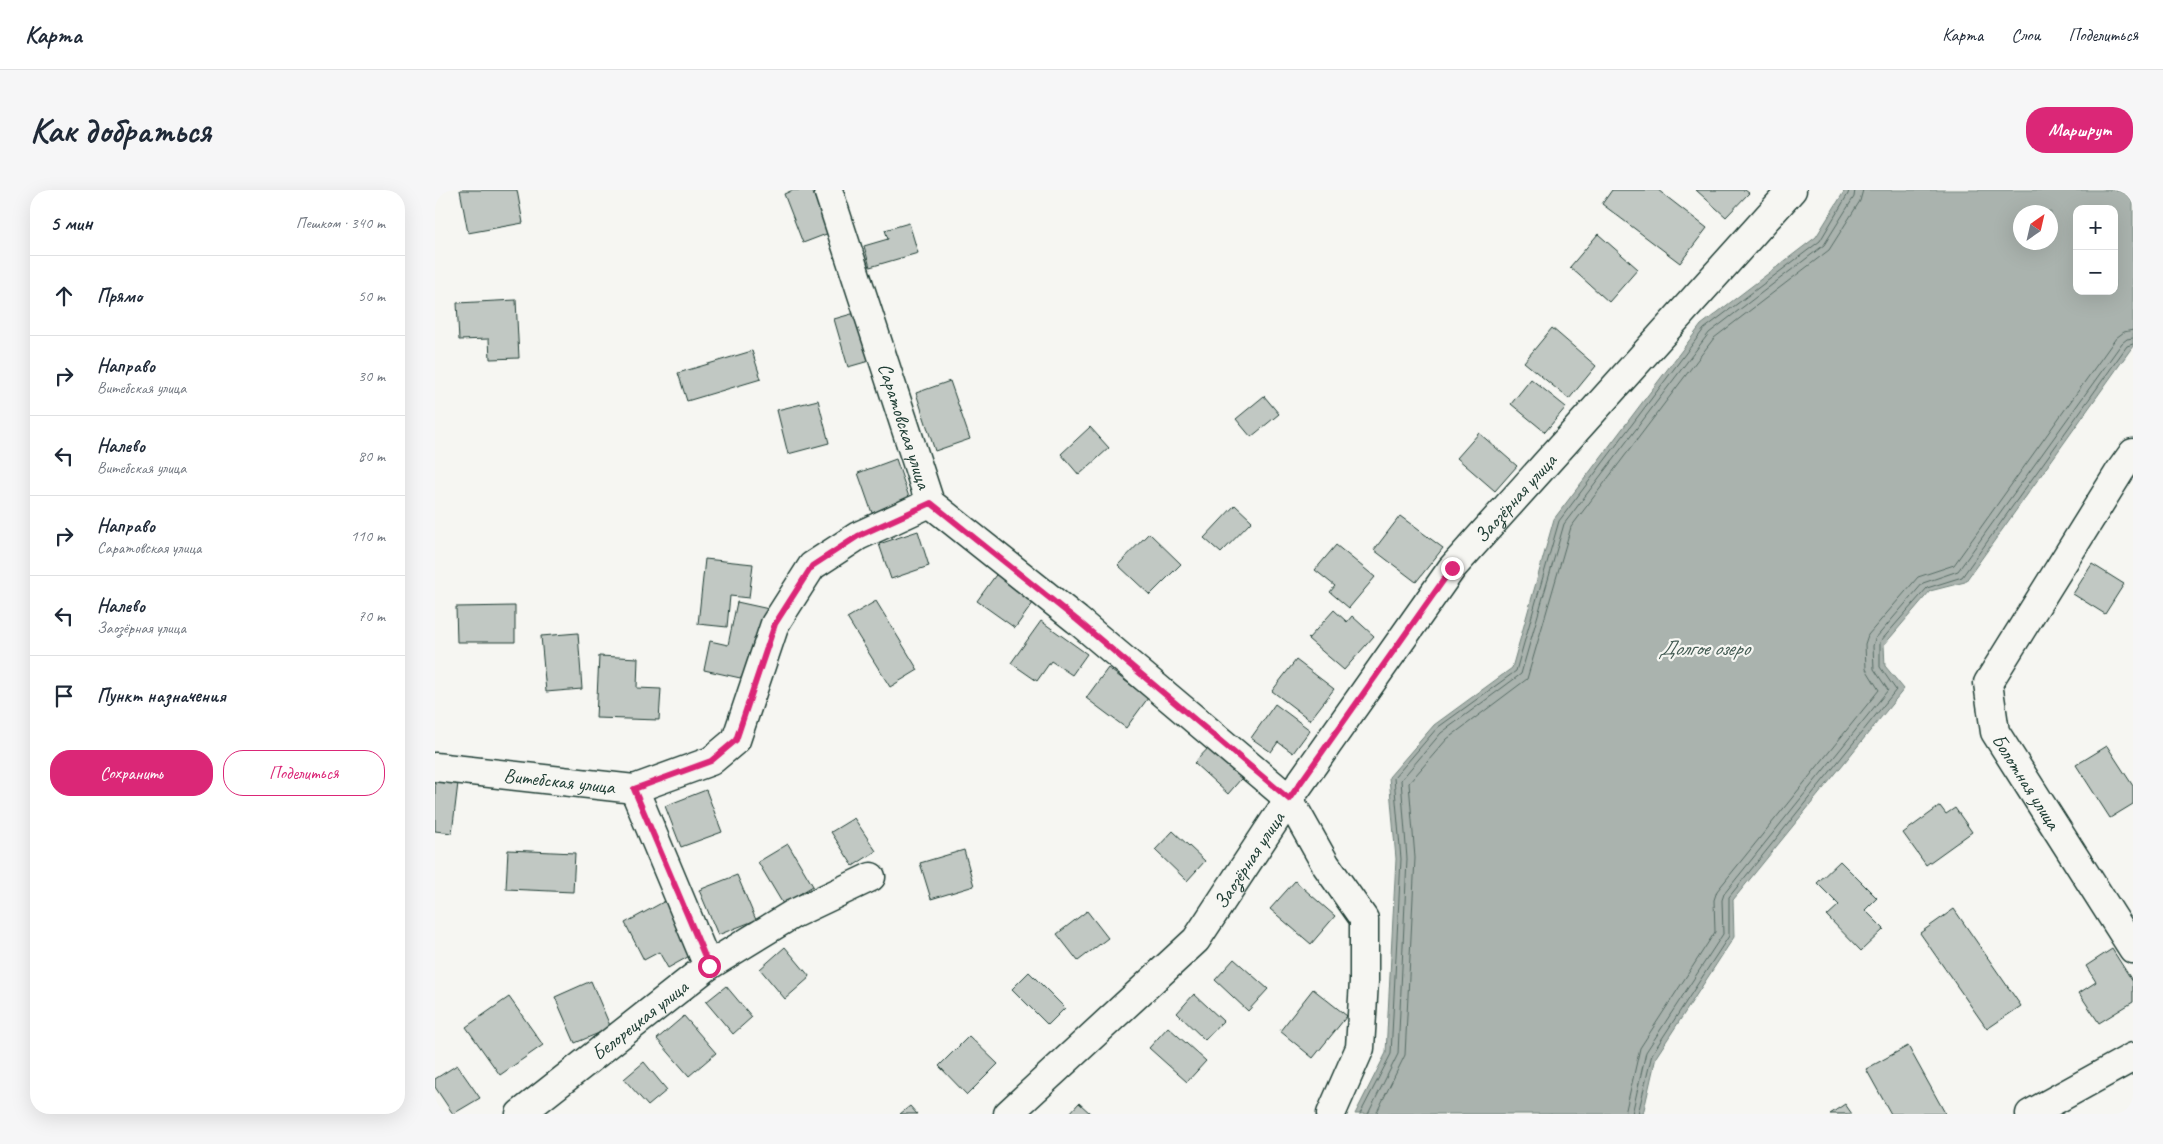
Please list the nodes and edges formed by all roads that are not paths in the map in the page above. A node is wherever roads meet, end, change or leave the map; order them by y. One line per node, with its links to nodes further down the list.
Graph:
1 (828, 190): 4 (street, Саратовская улица)
2 (1792, 190): 7 (street, Заозёрная улица)
3 (2133, 453): 9 (street, Болотная улица)
4 (931, 503): 6 (street, Витебская улица); 7 (street, Саратовская улица)
5 (435, 767): 6 (street, Витебская улица)
6 (634, 789): 10 (street)
7 (1289, 799): 13 (street, Заозёрная улица); 14 (street)
8 (871, 878): 10 (street, Белорецкая улица)
9 (2133, 950)
10 (709, 966): 12 (street, Белорецкая улица)
11 (2133, 1057): 15 (street)
12 (520, 1114)
13 (1008, 1114)
14 (1331, 1114)
15 (2030, 1114)

